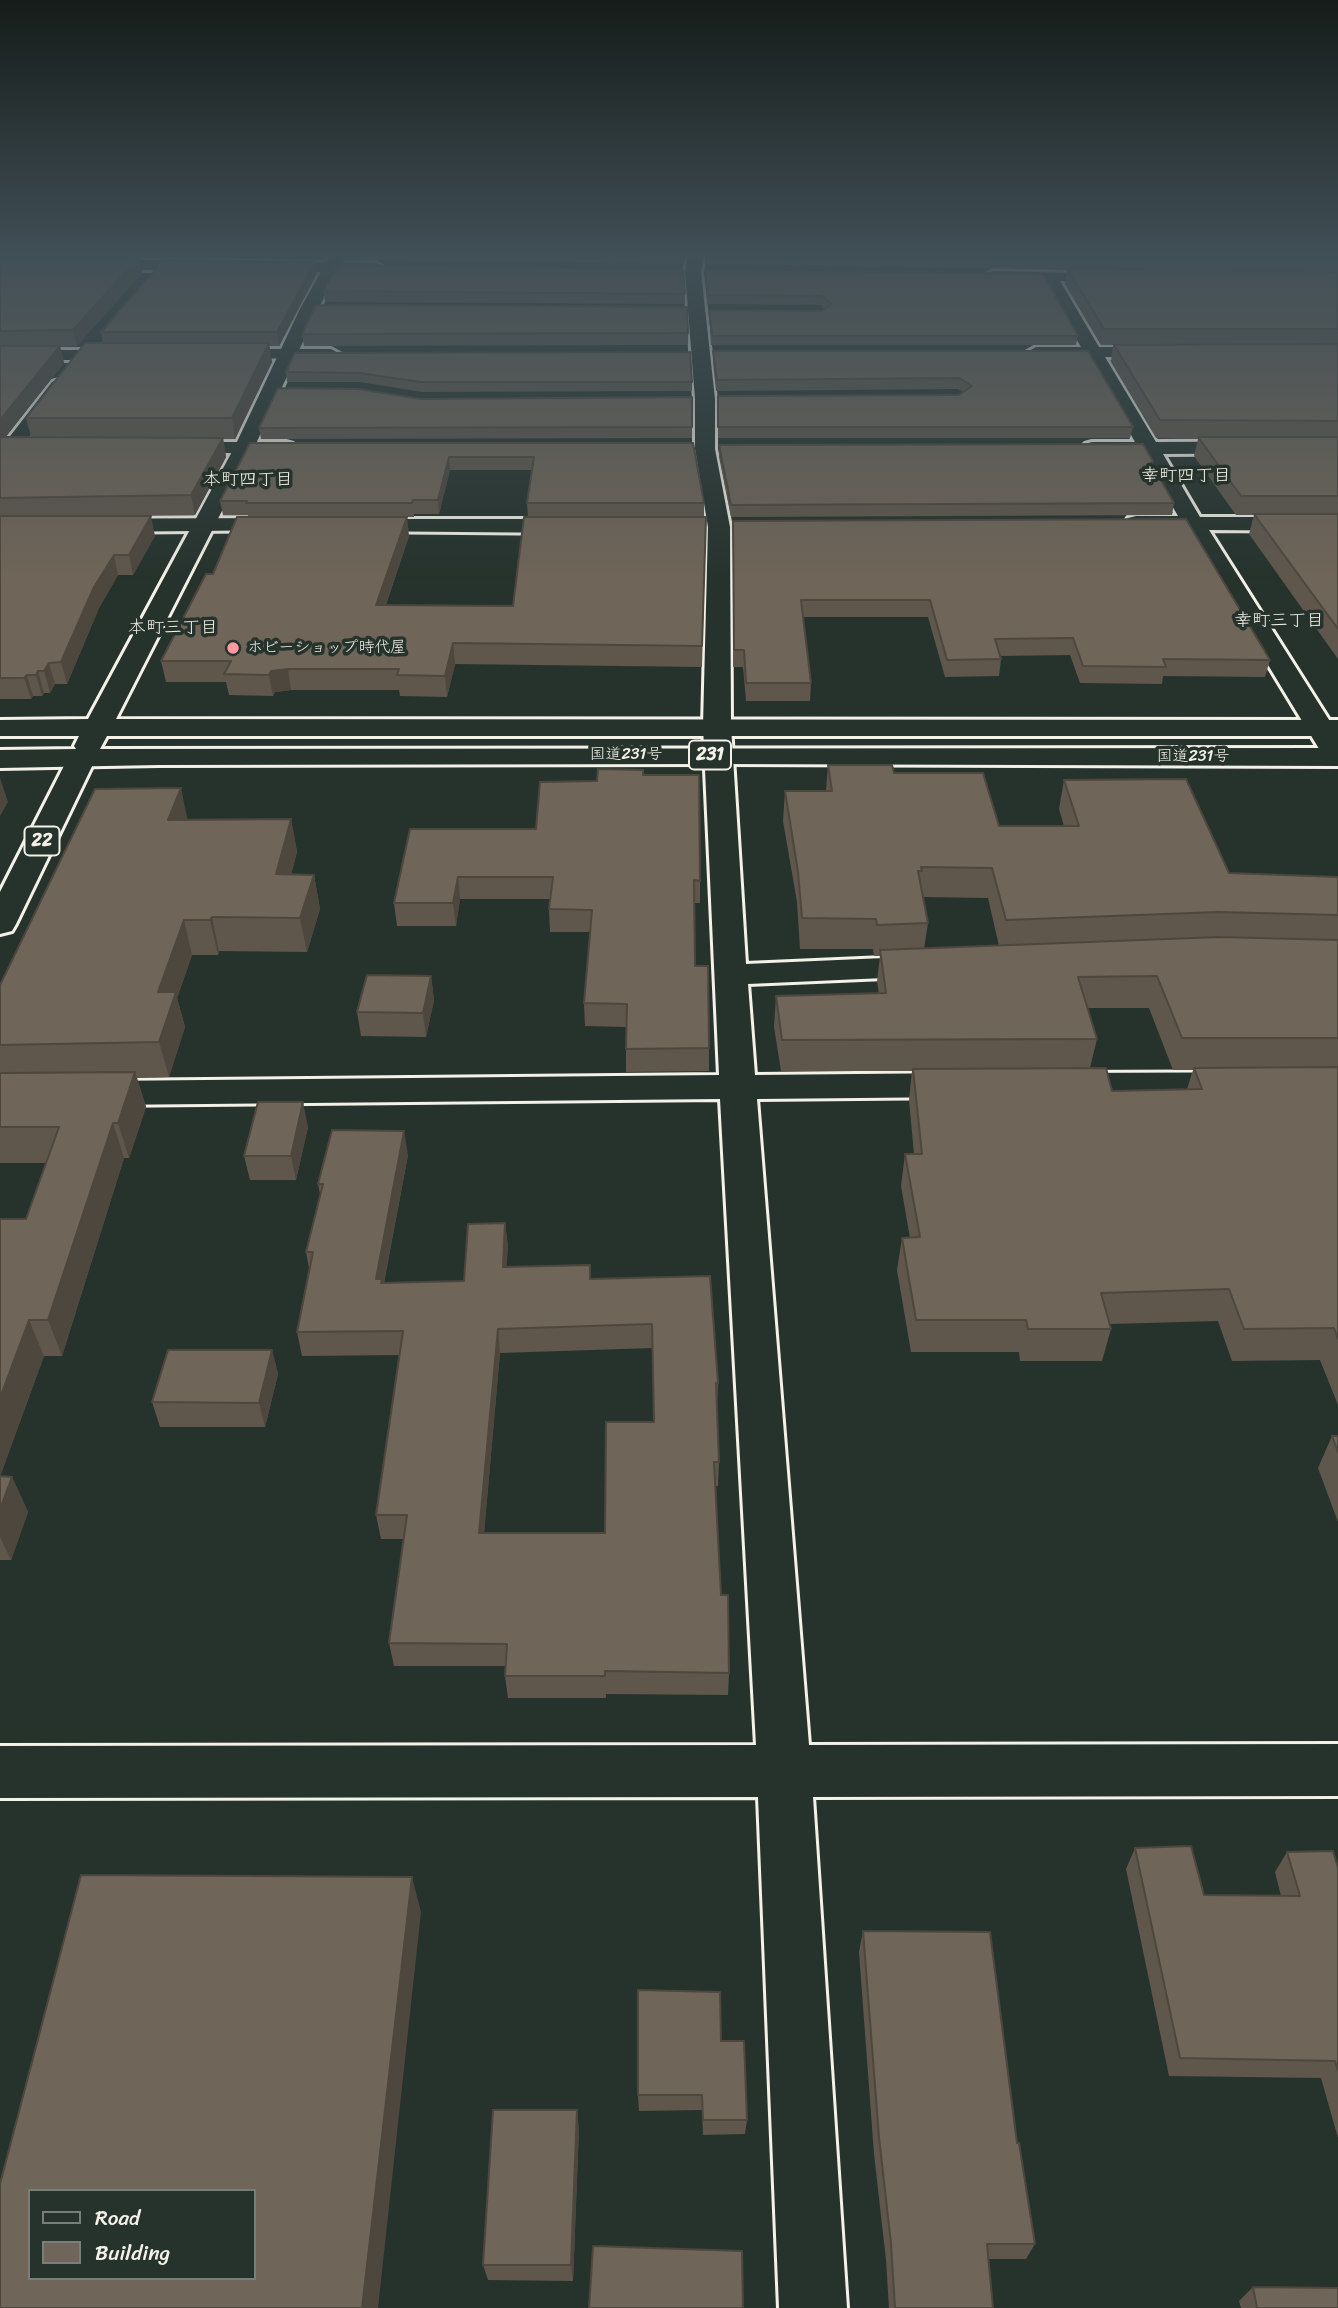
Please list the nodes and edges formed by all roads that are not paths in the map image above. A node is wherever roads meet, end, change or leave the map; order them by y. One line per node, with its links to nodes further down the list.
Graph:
1 (76, 364): 8 (main road)
2 (285, 364): 5 (main road)
3 (702, 364): 24 (main road)
4 (1100, 364): 14 (main road)
5 (270, 390): 6 (main road); 11 (main road)
6 (296, 390)
7 (1338, 447): 14 (main road)
8 (5, 448): 9 (main road)
9 (38, 448)
10 (148, 448): 11 (main road)
11 (244, 448): 12 (main road); 18 (main road)
12 (300, 448)
13 (1066, 448): 14 (main road)
14 (1149, 448): 15 (main road)
15 (1193, 523): 16 (main road); 17 (main road); 28 (main road)
16 (1120, 524)
17 (1338, 524)
18 (203, 525): 19 (main road); 20 (main road); 26 (main road)
19 (0, 526)
20 (312, 526)
21 (338, 526): 22 (main road)
22 (595, 527)
23 (691, 527): 24 (main road)
24 (719, 527): 25 (main road); 29 (main road)
25 (747, 527)
26 (97, 727): 27 (main road, 国道231号 / 231); 29 (main road, 国道231号 / 231); 31 (main road)
27 (0, 728)
28 (1330, 728): 29 (main road, 国道231号 / 231); 30 (main road)
29 (718, 741): 30 (main road, 国道231号 / 231); 31 (main road, 国道231号 / 231); 35 (main road)
30 (1338, 757)
31 (82, 758): 32 (main road, 国道231号 / 231); 33 (main road, 22)
32 (0, 759)
33 (0, 924)
34 (963, 965): 35 (main road)
35 (730, 975): 37 (main road)
36 (1338, 1084): 37 (main road)
37 (736, 1086): 38 (main road); 40 (main road)
38 (0, 1094)
39 (1338, 1770): 40 (main road)
40 (784, 1771): 41 (main road); 42 (main road)
41 (0, 1772)
42 (813, 2308)

